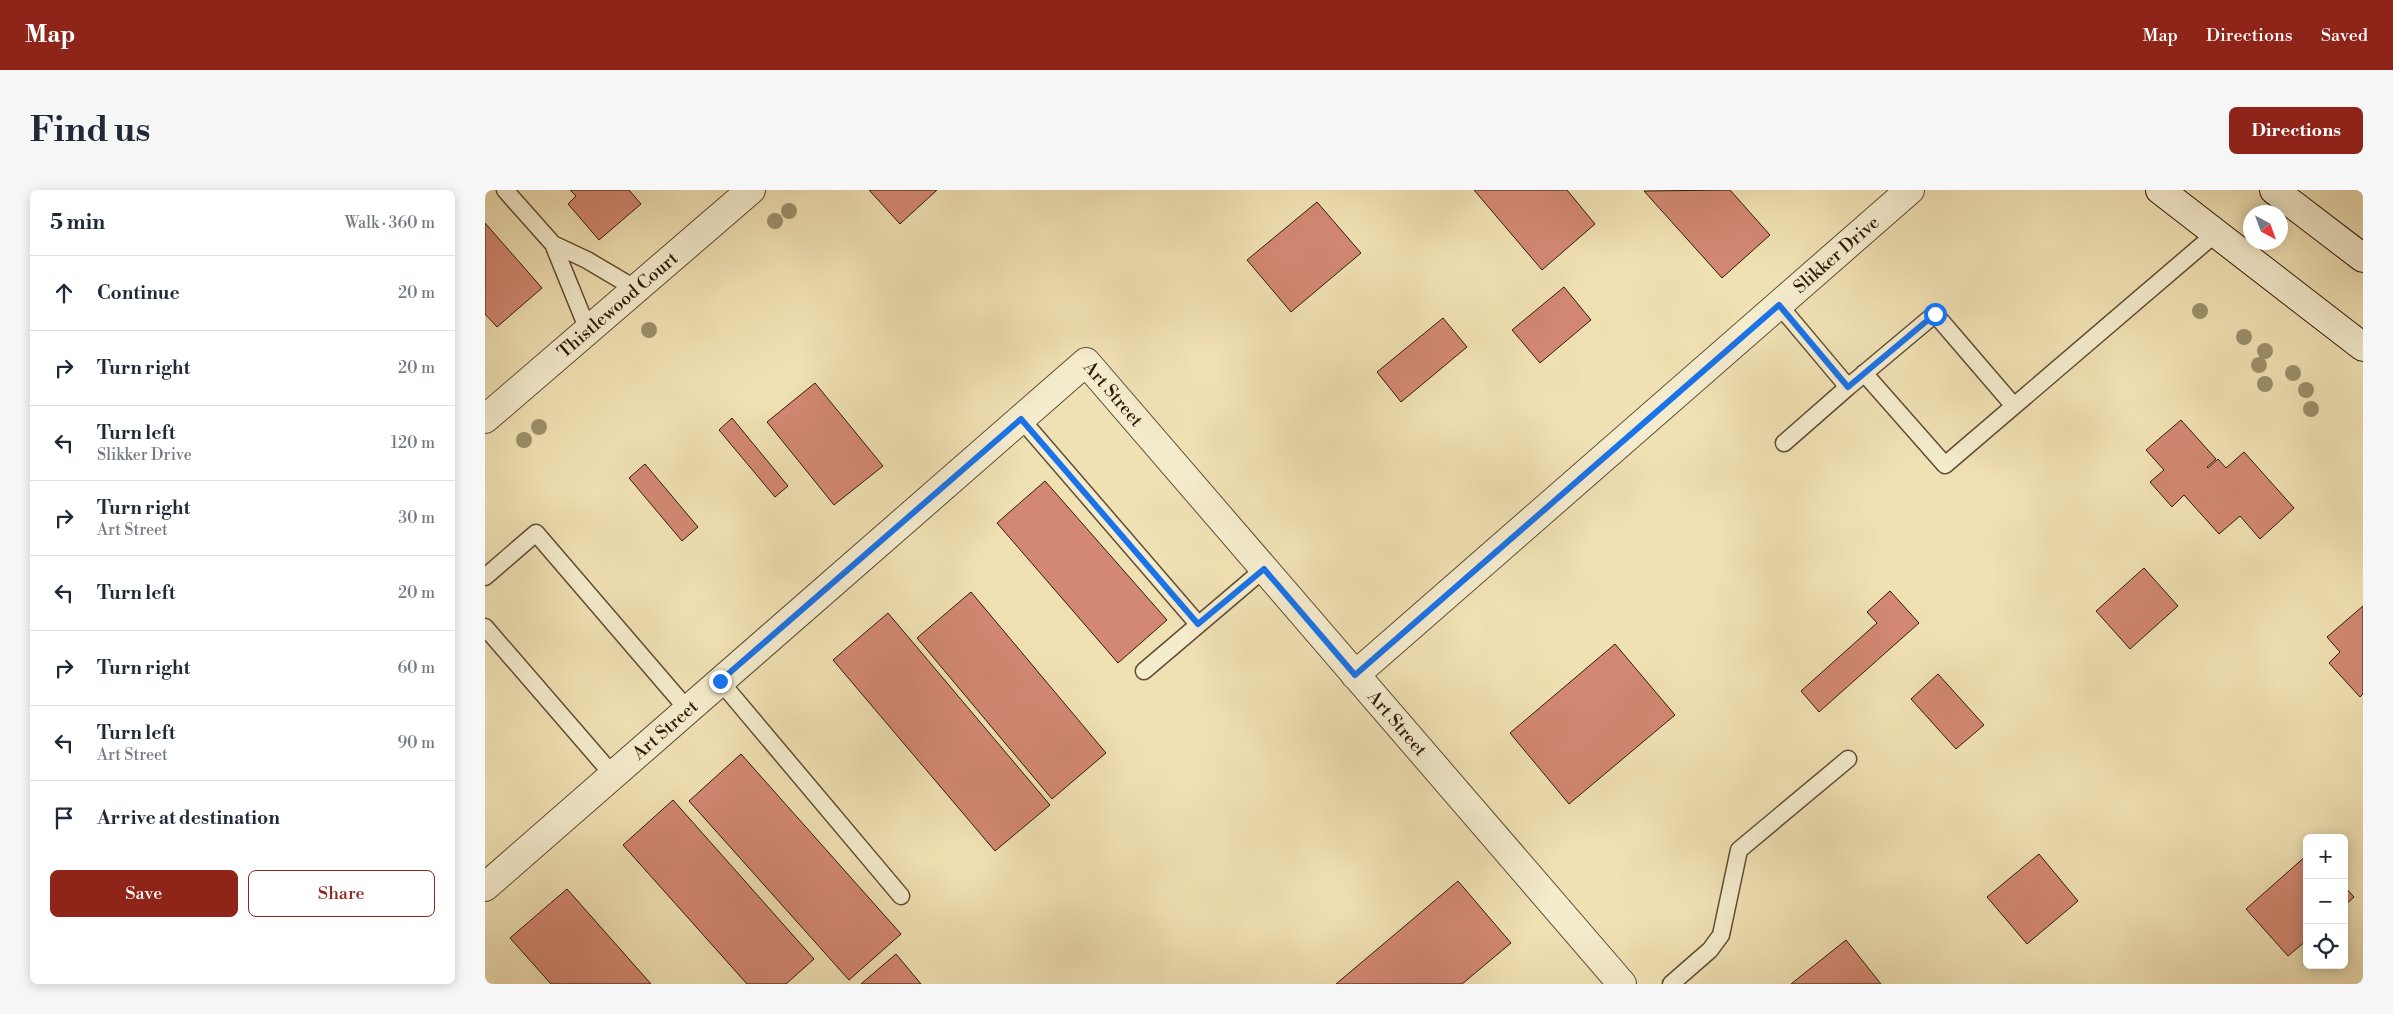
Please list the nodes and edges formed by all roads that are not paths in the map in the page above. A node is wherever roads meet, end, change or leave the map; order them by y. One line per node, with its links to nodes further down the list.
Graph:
1 (505, 190): 7 (lane)
2 (751, 190): 9 (street, Thistlewood Court)
3 (1910, 190): 10 (street, Slikker Drive)
4 (2160, 190): 6 (street)
5 (2274, 190): 8 (street)
6 (2215, 234): 12 (street); 15 (lane)
7 (553, 244): 9 (lane); 11 (lane)
8 (2363, 258)
9 (636, 289): 11 (street, Thistlewood Court)
10 (1779, 305): 14 (lane); 24 (street, Slikker Drive)
11 (588, 330): 16 (street, Thistlewood Court)
12 (2363, 347)
13 (1864, 373): 14 (lane); 15 (lane); 15 (lane)
14 (1848, 387): 18 (lane)
15 (2014, 406)
16 (485, 419)
17 (1021, 419): 19 (street, Art Street); 21 (lane); 25 (street, Art Street)
18 (1784, 443)
19 (1264, 569): 21 (lane); 24 (street, Art Street)
20 (485, 577): 26 (lane)
21 (1198, 624): 23 (lane)
22 (485, 627): 28 (lane)
23 (1144, 671)
24 (1355, 675): 31 (street, Art Street)
25 (720, 681): 26 (street, Art Street); 30 (lane)
26 (688, 710): 28 (street, Art Street)
27 (1848, 759): 32 (lane)
28 (613, 775): 29 (street, Art Street)
29 (485, 886)
30 (901, 896)
31 (1622, 984)
32 (1671, 984)

